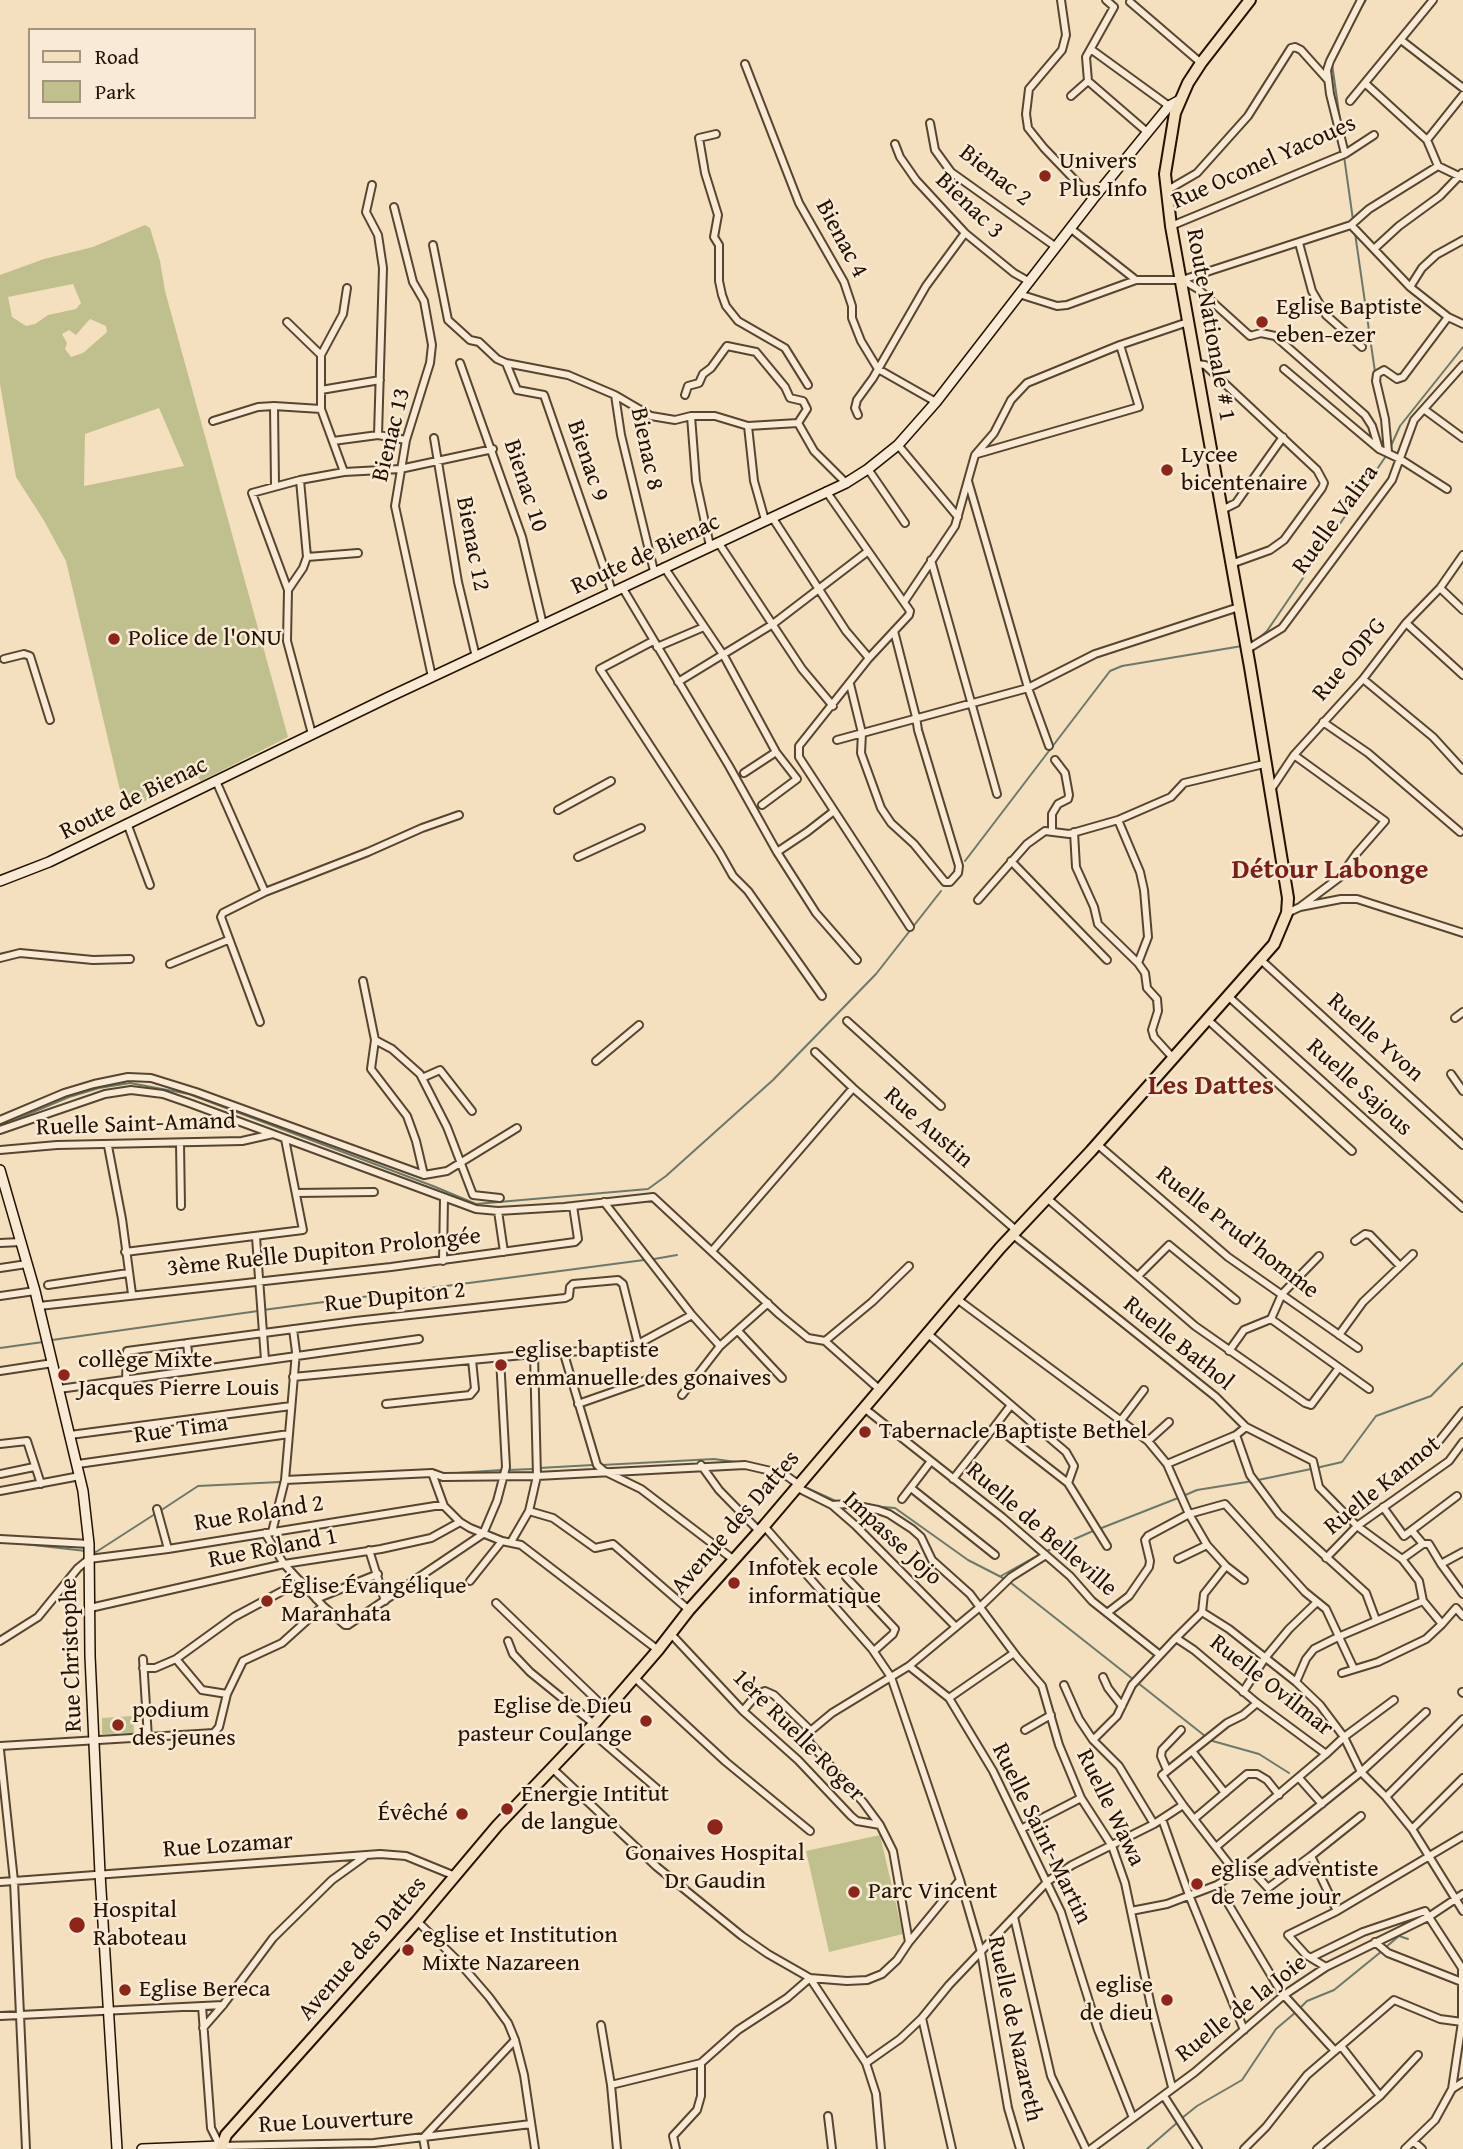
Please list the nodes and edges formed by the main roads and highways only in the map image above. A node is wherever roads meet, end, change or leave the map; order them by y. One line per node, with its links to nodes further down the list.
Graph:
1 (1249, 0): 2 (main road, Route Nationale # 1)
2 (1180, 100): 3 (main road, Route de Bienac); 4 (main road, Route Nationale # 1)
3 (0, 881)
4 (1282, 927): 6 (main road, Avenue des Dattes)
5 (0, 1170): 7 (main road, Rue Christophe)
6 (221, 2148): 8 (main road, Rue Louverture)
7 (117, 2149)
8 (142, 2149)

